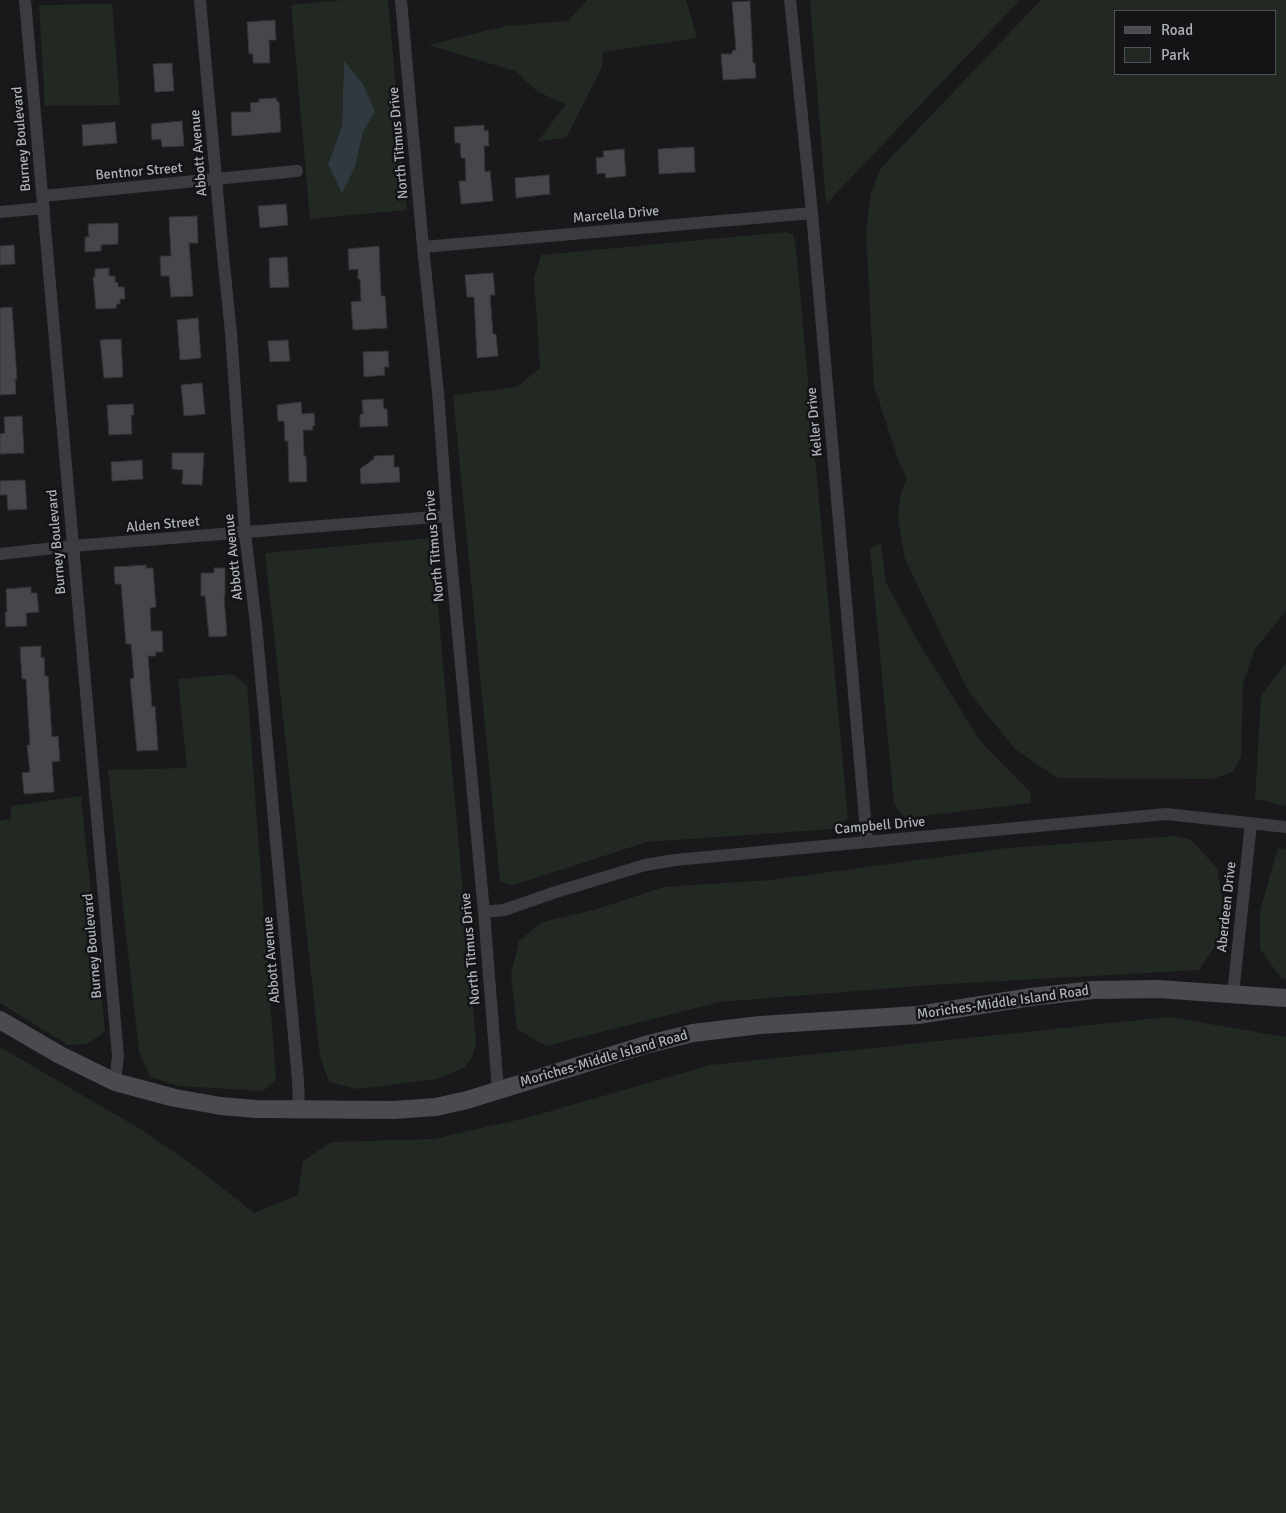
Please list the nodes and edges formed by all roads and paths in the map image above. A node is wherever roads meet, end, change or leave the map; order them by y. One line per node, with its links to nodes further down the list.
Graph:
1 (25, 0): 7 (street, Burney Boulevard)
2 (200, 0): 6 (street, Abbott Avenue)
3 (401, 0): 10 (street, North Titmus Drive)
4 (790, 0): 9 (street, Keller Drive)
5 (297, 172): 6 (street, Bentnor Street)
6 (217, 180): 7 (street, Bentnor Street); 12 (street, Abbott Avenue)
7 (43, 202): 8 (street, Bentnor Street); 13 (street, Burney Boulevard)
8 (0, 212)
9 (812, 213): 10 (street, Marcella Drive); 17 (street, Keller Drive)
10 (423, 247): 11 (street, North Titmus Drive)
11 (447, 516): 12 (street, Alden Street); 18 (street, North Titmus Drive)
12 (245, 533): 13 (street, Alden Street); 24 (street, Abbott Avenue)
13 (72, 546): 14 (street, Alden Street); 22 (street, Burney Boulevard)
14 (0, 554)
15 (1251, 823): 16 (street, Campbell Drive); 17 (street, Campbell Drive); 19 (street, Aberdeen Drive)
16 (1286, 827)
17 (867, 842): 18 (street, Campbell Drive)
18 (484, 912): 23 (street, North Titmus Drive)
19 (1233, 994): 20 (main road, Moriches-Middle Island Road); 23 (main road, Moriches-Middle Island Road)
20 (1286, 998)
21 (0, 1020): 22 (main road, Moriches-Middle Island Road)
22 (115, 1082): 24 (main road, Moriches-Middle Island Road)
23 (498, 1090): 24 (main road, Moriches-Middle Island Road)
24 (298, 1110)

